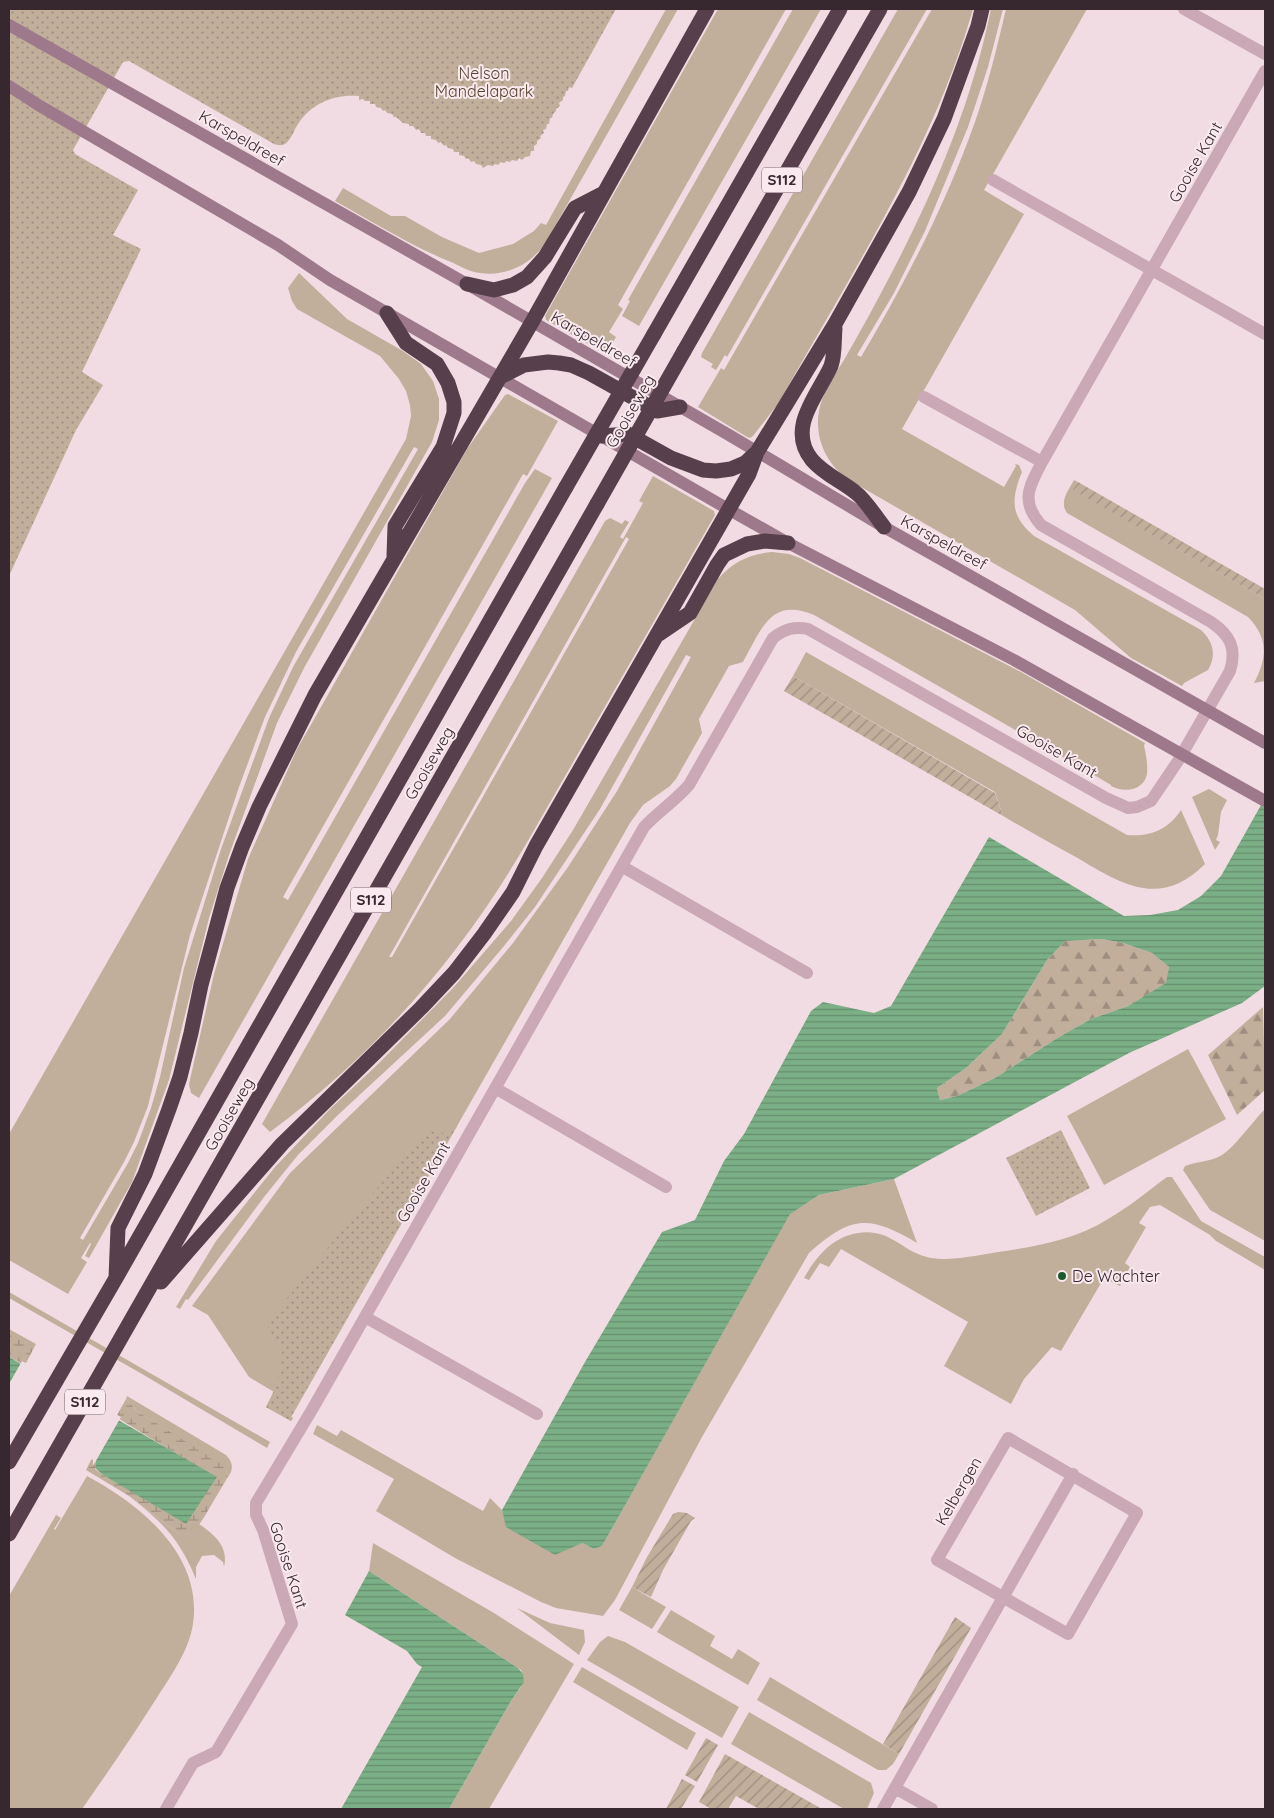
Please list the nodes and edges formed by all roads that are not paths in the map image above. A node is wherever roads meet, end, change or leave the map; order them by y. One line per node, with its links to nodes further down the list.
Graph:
1 (707, 9): 11 (highway)
2 (840, 9): 37 (highway, Gooiseweg / S112, bridge)
3 (880, 9): 38 (highway, Gooiseweg / S112, bridge)
4 (982, 9): 16 (highway)
5 (1184, 9): 7 (street)
6 (9, 25): 13 (main road, Karspeldreef)
7 (1265, 54)
8 (1265, 71): 12 (street, Gooise Kant)
9 (9, 86): 14 (main road)
10 (993, 180): 12 (street)
11 (604, 193): 13 (highway); 15 (highway)
12 (1153, 269): 17 (street); 23 (street, Gooise Kant)
13 (467, 284): 15 (main road, Karspeldreef)
14 (387, 313): 18 (main road); 27 (highway)
15 (532, 322): 18 (highway); 20 (main road, Karspeldreef)
16 (835, 324): 22 (highway); 25 (highway)
17 (1265, 334)
18 (499, 378): 20 (highway); 21 (main road); 27 (highway)
19 (924, 396): 23 (street)
20 (680, 407): 22 (main road, Karspeldreef)
21 (601, 436): 22 (highway); 24 (main road)
22 (757, 452): 24 (highway); 25 (main road, Karspeldreef)
23 (1042, 462): 29 (street, Gooise Kant)
24 (728, 509): 26 (main road); 28 (highway)
25 (884, 527): 29 (main road, Karspeldreef)
26 (788, 543): 28 (highway); 31 (main road)
27 (394, 557): 37 (highway)
28 (656, 636): 38 (highway)
29 (1207, 710): 30 (main road, Karspeldreef); 31 (street, Gooise Kant)
30 (1263, 742)
31 (1182, 754): 32 (main road); 33 (street, Gooise Kant)
32 (1265, 801)
33 (623, 867): 34 (street); 35 (street, Gooise Kant)
34 (807, 974)
35 (495, 1088): 36 (street); 39 (street, Gooise Kant)
36 (666, 1187)
37 (116, 1278): 41 (highway, Gooiseweg / S112)
38 (144, 1300): 43 (highway, Gooiseweg / S112)
39 (365, 1317): 40 (street); 46 (street, Gooise Kant)
40 (537, 1414)
41 (9, 1462)
42 (1073, 1474): 44 (street); 44 (street, Kelbergen); 44 (street, Kelbergen)
43 (9, 1534)
44 (1002, 1598): 45 (street)
45 (895, 1788): 47 (street); 48 (street)
46 (166, 1809)
47 (883, 1809)
48 (932, 1809)

